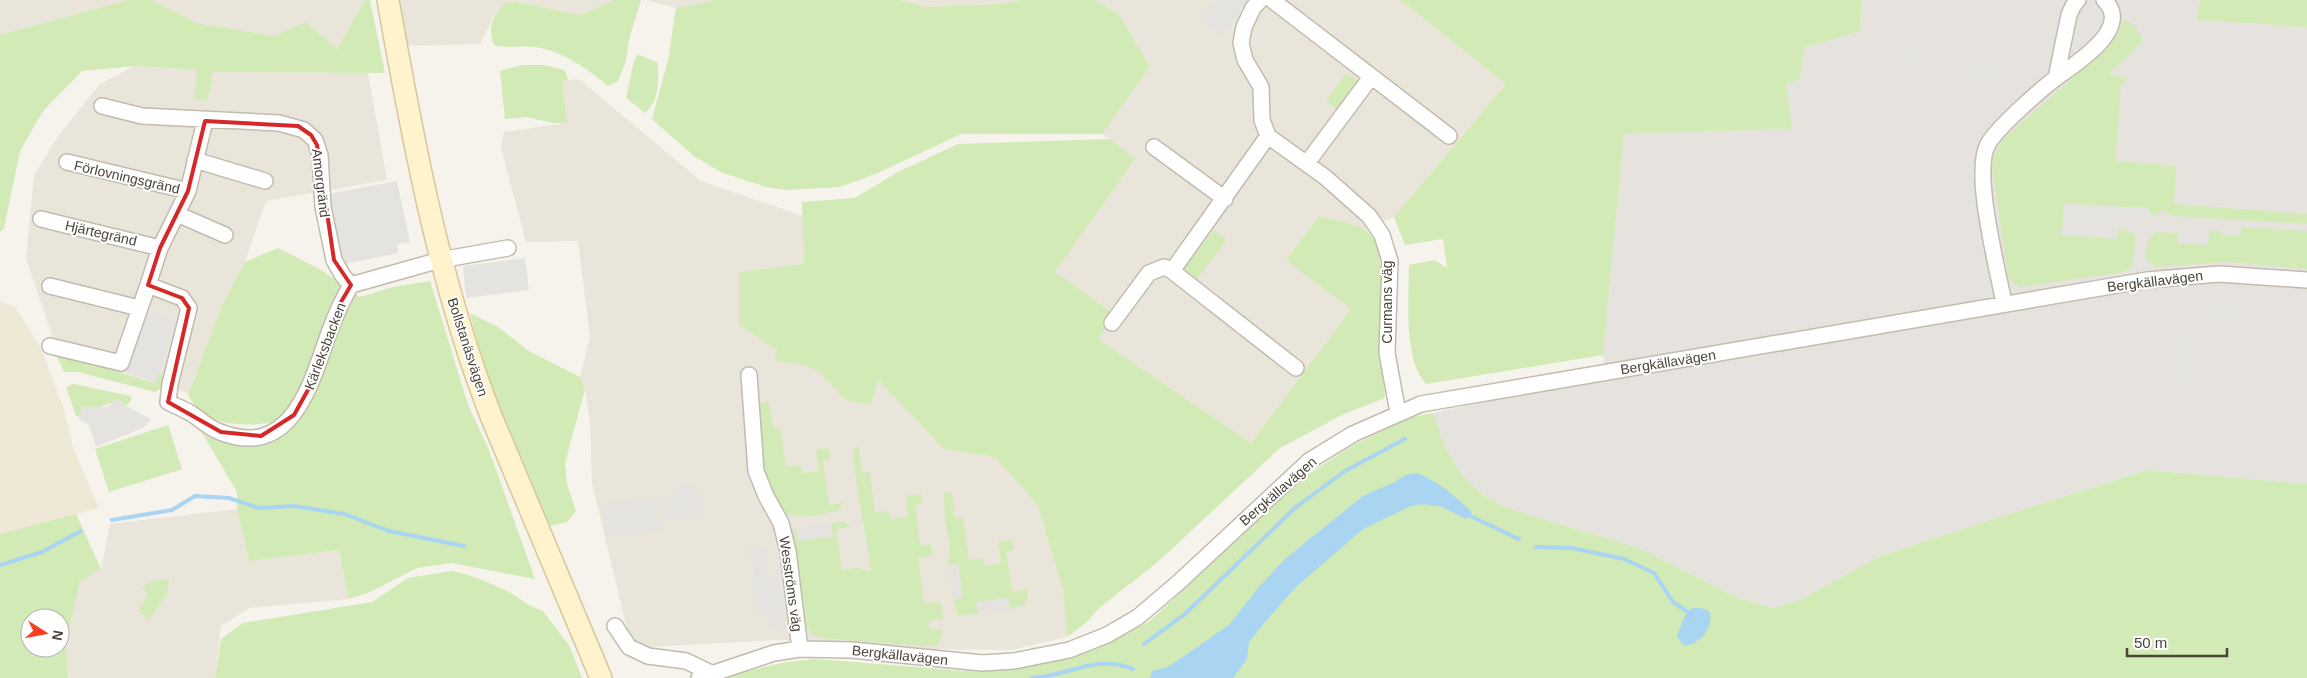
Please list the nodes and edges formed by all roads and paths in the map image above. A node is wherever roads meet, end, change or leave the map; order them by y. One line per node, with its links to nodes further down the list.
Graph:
1 (388, 0): 24 (street, Bollstanäsvägen)
2 (1260, 0): 10 (street)
3 (1272, 0): 6 (street)
4 (2078, 0): 7 (street)
5 (2104, 0): 7 (street)
6 (1371, 77): 11 (street); 15 (street)
7 (2056, 78): 30 (street)
8 (102, 106): 9 (street, Amorgränd)
9 (205, 121): 13 (street); 28 (street, Amorgränd)
10 (1268, 136): 15 (street, Curmans väg); 18 (street)
11 (1449, 136)
12 (1154, 147): 18 (street)
13 (195, 160): 16 (street); 17 (street)
14 (67, 162): 17 (street, Förlovningsgränd)
15 (1307, 163): 36 (street, Curmans väg)
16 (265, 181)
17 (188, 192): 19 (street)
18 (1225, 199): 25 (street)
19 (176, 214): 21 (street); 22 (street)
20 (41, 219): 22 (street, Hjärtegränd)
21 (225, 235)
22 (160, 248): 27 (street)
23 (508, 248): 24 (street, Kärleksbacken)
24 (440, 260): 28 (street, Kärleksbacken); 40 (street, Bollstanäsvägen)
25 (1172, 271): 32 (street); 34 (street)
26 (2307, 280): 30 (street, Bergkällavägen)
27 (148, 285): 28 (street, Kärleksbacken); 31 (street)
28 (351, 285)
29 (50, 286): 31 (street)
30 (2004, 304): 36 (street, Bergkällavägen)
31 (139, 308): 33 (street)
32 (1112, 323)
33 (50, 346)
34 (1296, 368)
35 (749, 375): 38 (street, Wesströms väg)
36 (1398, 413): 38 (street, Bergkällavägen)
37 (615, 626): 39 (street)
38 (800, 649): 39 (street, Bergkällavägen)
39 (705, 675)
40 (600, 678)

